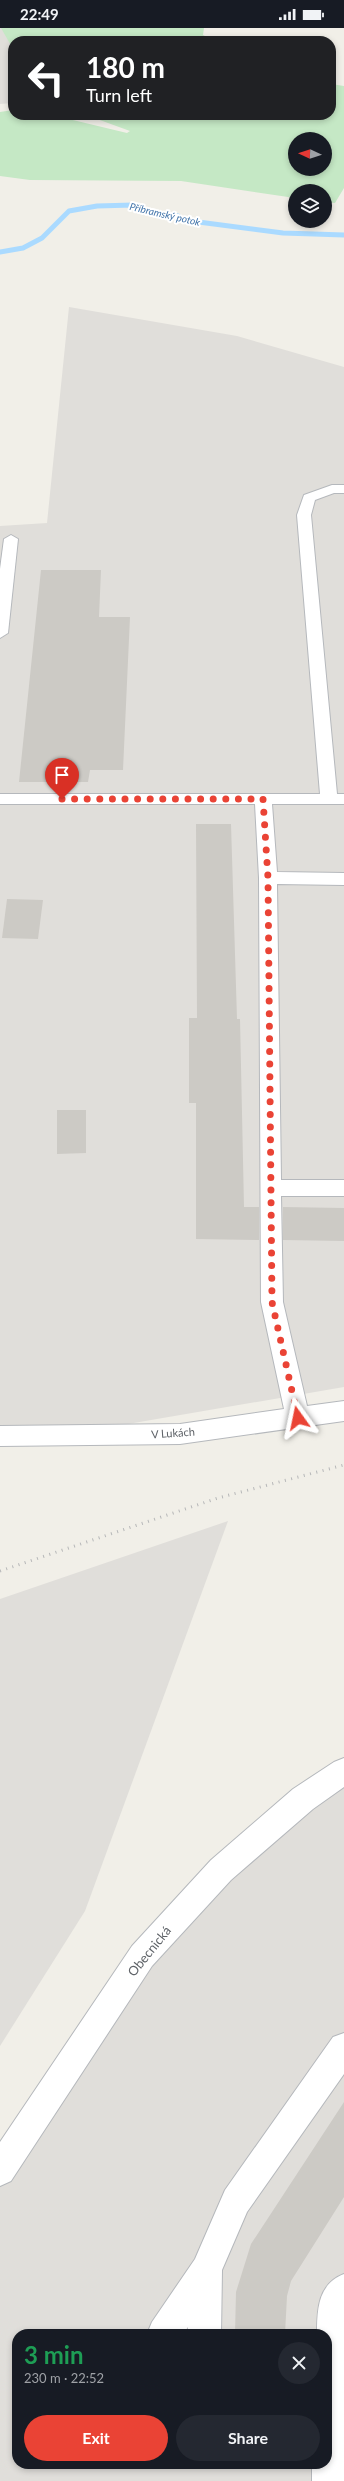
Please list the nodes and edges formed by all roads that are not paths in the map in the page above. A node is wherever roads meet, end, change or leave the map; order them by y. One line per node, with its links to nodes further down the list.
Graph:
1 (344, 489): 6 (street)
2 (11, 539): 3 (street)
3 (0, 633)
4 (0, 798): 5 (street)
5 (263, 799): 6 (street); 7 (street)
6 (336, 799)
7 (268, 878): 8 (street); 9 (street)
8 (344, 878)
9 (270, 1188): 10 (street); 12 (street)
10 (344, 1188)
11 (344, 1411): 12 (street, V Lukách)
12 (298, 1418): 13 (street, V Lukách)
13 (0, 1436)
14 (344, 1771): 16 (street, Obecnická)
15 (344, 2048): 17 (street)
16 (0, 2170)
17 (206, 2270): 19 (street); 20 (street)
18 (344, 2290): 21 (street)
19 (167, 2329)
20 (204, 2329)
21 (332, 2377)
22 (329, 2469): 23 (street)
23 (329, 2481)

